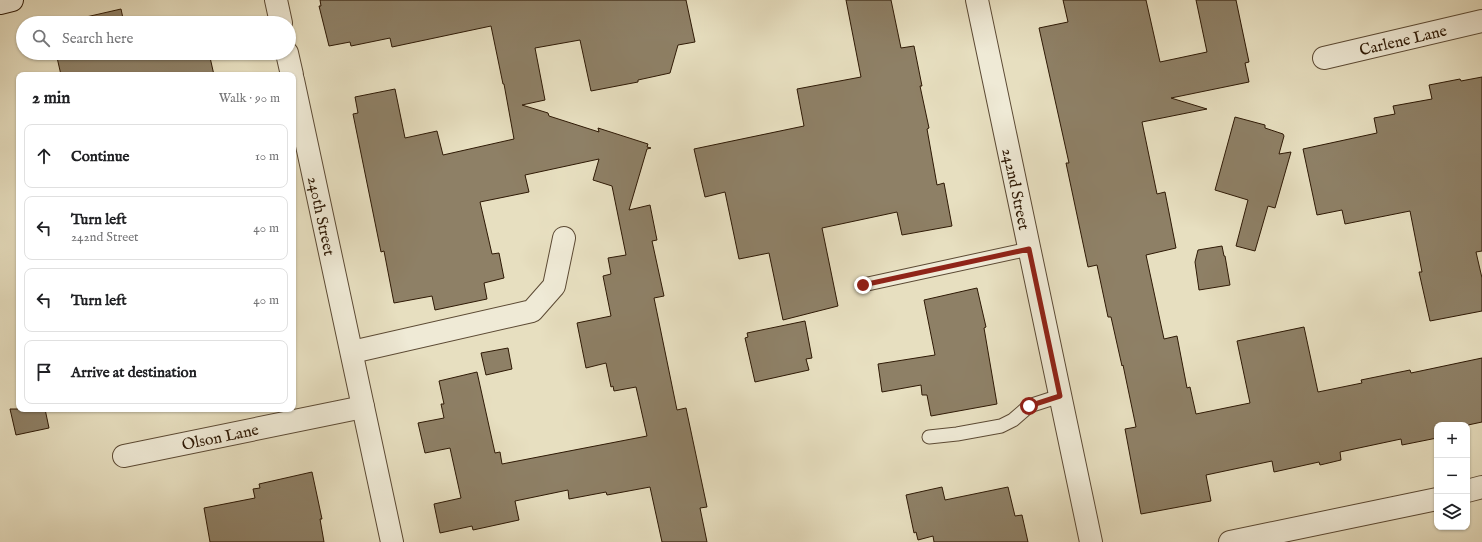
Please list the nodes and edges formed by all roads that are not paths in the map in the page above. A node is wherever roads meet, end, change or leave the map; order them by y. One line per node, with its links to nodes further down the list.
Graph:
1 (12, 0): 4 (street)
2 (276, 0): 5 (street)
3 (977, 0): 12 (street, 242nd Street)
4 (0, 3)
5 (279, 16)
6 (1482, 21): 7 (street, Carlene Lane)
7 (1324, 58)
8 (289, 60): 9 (street)
9 (291, 72)
10 (296, 94): 14 (street, 240th Street)
11 (564, 238): 14 (street)
12 (1029, 249): 13 (lane); 15 (street, 242nd Street)
13 (863, 285)
14 (352, 352): 16 (street, 240th Street)
15 (1060, 396): 17 (lane); 23 (street, 242nd Street)
16 (363, 407): 18 (street, Olson Lane); 22 (street, 240th Street)
17 (929, 437)
18 (124, 456)
19 (1482, 487): 20 (street)
20 (1470, 490)
21 (1434, 499): 24 (street)
22 (392, 542)
23 (1091, 542)
24 (1230, 542)

